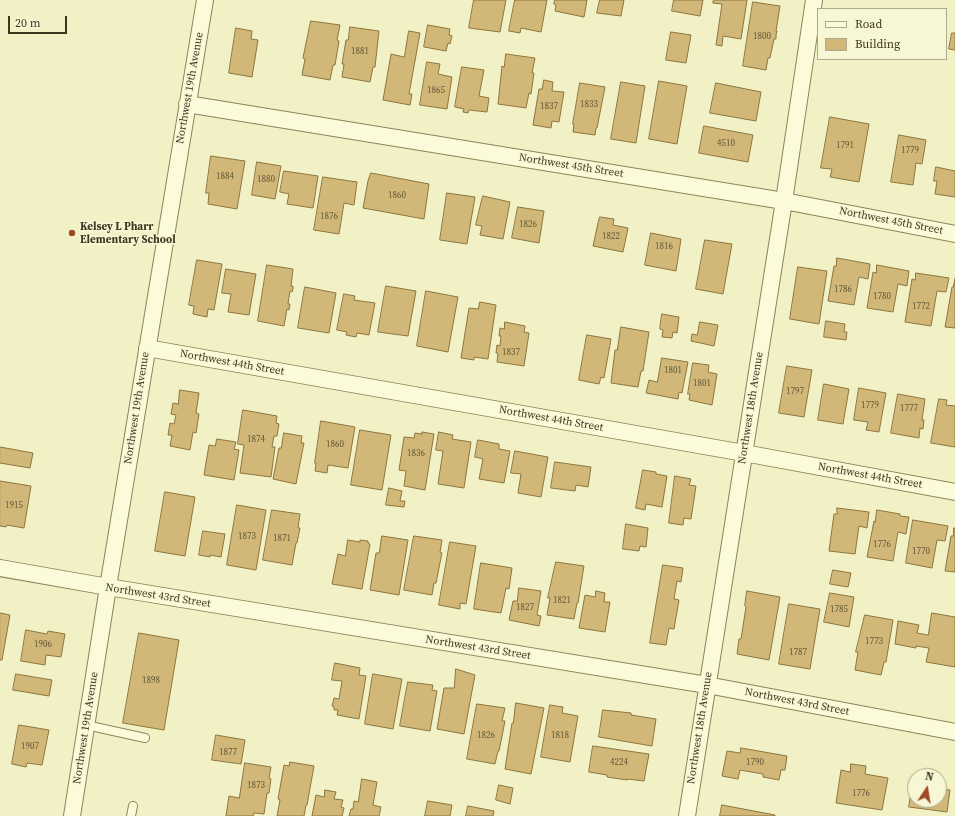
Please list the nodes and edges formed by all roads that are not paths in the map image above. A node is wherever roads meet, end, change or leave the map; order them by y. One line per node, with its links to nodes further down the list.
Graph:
1 (205, 0): 3 (street, Northwest 19th Avenue)
2 (814, 0): 4 (street, Northwest 18th Avenue)
3 (187, 104): 4 (street, Northwest 45th Street); 6 (street, Northwest 19th Avenue)
4 (784, 201): 5 (street, Northwest 45th Street); 7 (street, Northwest 18th Avenue)
5 (955, 234)
6 (147, 348): 7 (street, Northwest 44th Street); 10 (street, Northwest 19th Avenue)
7 (744, 453): 8 (street, Northwest 44th Street); 11 (street, Northwest 18th Avenue)
8 (955, 492)
9 (0, 568): 10 (street, Northwest 43rd Street)
10 (108, 588): 11 (street, Northwest 43rd Street); 12 (street, Northwest 19th Avenue)
11 (707, 685): 13 (street, Northwest 43rd Street); 18 (street, Northwest 18th Avenue)
12 (86, 725): 14 (lane); 16 (street, Northwest 19th Avenue)
13 (955, 732)
14 (145, 738)
15 (133, 806): 17 (lane)
16 (72, 816)
17 (131, 816)
18 (687, 816)

